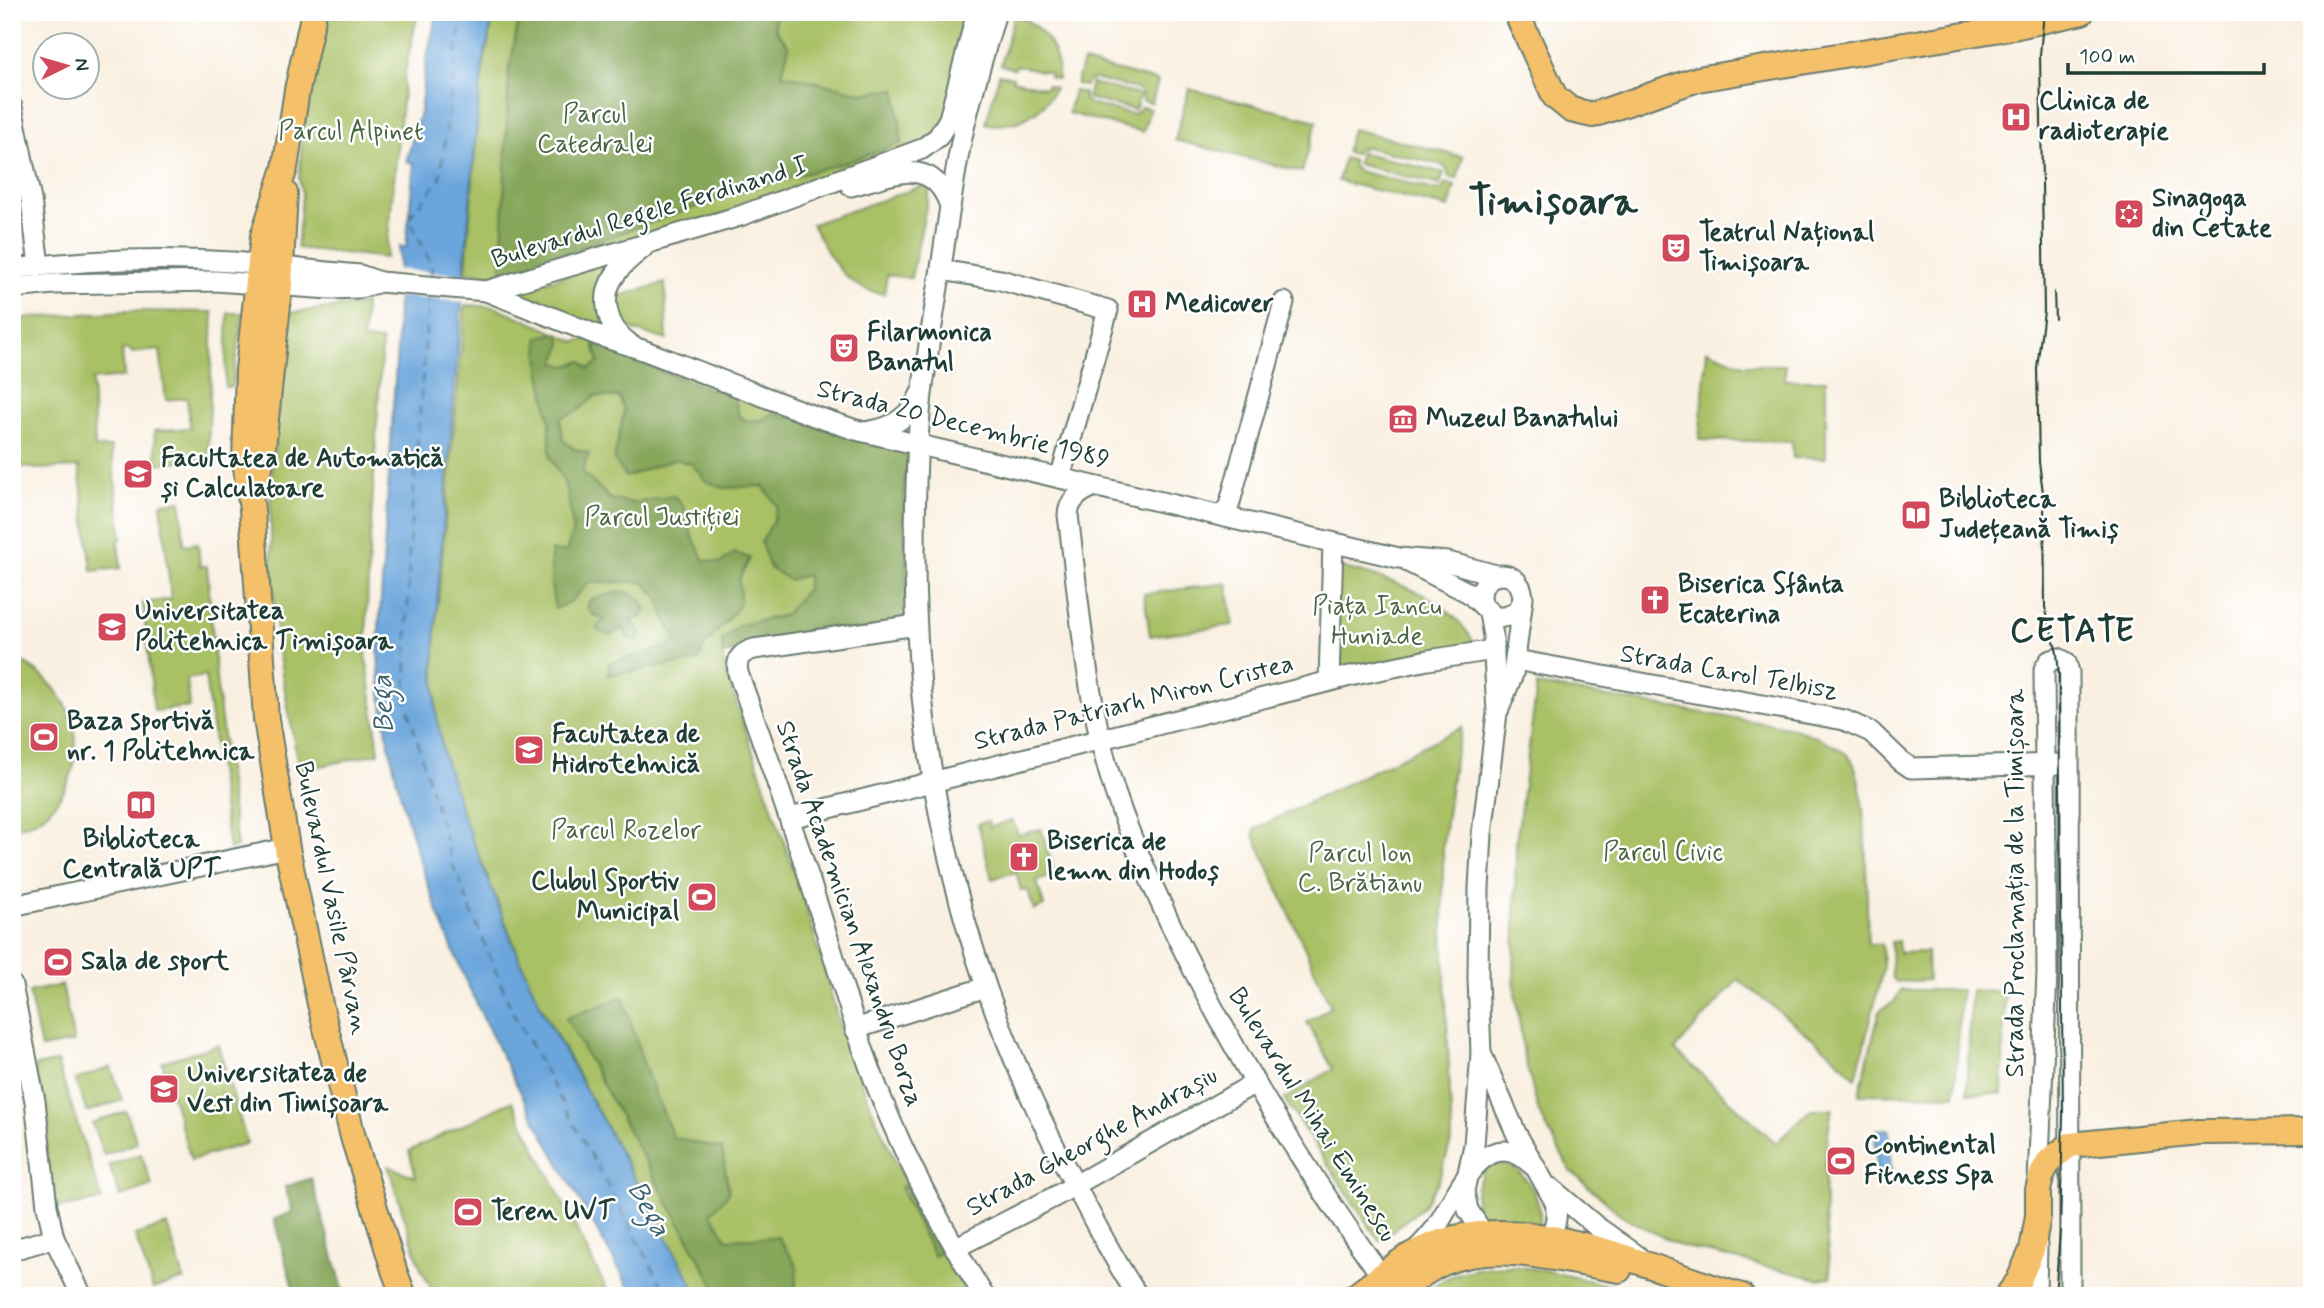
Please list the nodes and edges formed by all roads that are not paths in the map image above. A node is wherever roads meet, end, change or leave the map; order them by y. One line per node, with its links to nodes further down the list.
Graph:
1 (314, 12): 14 (main road, Bulevardul Vasile Pârvan)
2 (996, 12): 9 (street)
3 (1516, 12): 6 (main road)
4 (2082, 12): 6 (main road)
5 (976, 13): 8 (street, Bulevardul Regele Ferdinand I)
6 (2019, 20)
7 (12, 107): 11 (street)
8 (827, 186): 9 (street); 10 (street, Bulevardul Regele Ferdinand I)
9 (950, 206): 13 (street)
10 (647, 245): 16 (street, Bulevardul Regele Ferdinand I); 18 (street)
11 (39, 266): 12 (street); 14 (street)
12 (12, 269)
13 (940, 270): 19 (street); 22 (street)
14 (269, 275): 15 (street); 16 (street); 40 (main road, Bulevardul Vasile Pârvan)
15 (12, 288)
16 (486, 291): 18 (street, Strada 20 Decembrie 1989)
17 (1284, 302): 24 (street)
18 (643, 349): 20 (street, Strada 20 Decembrie 1989)
19 (924, 382): 20 (street); 21 (street)
20 (849, 428): 21 (street, Strada 20 Decembrie 1989)
21 (919, 445): 22 (street, Strada 20 Decembrie 1989); 30 (street)
22 (1060, 478): 23 (street, Strada 20 Decembrie 1989)
23 (1093, 487): 24 (street, Strada 20 Decembrie 1989); 35 (street, Bulevardul Mihai Eminescu)
24 (1227, 514): 25 (street, Strada 20 Decembrie 1989)
25 (1333, 543): 26 (street, Strada 20 Decembrie 1989); 33 (street)
26 (1399, 558): 27 (street, Strada 20 Decembrie 1989); 29 (street, Strada 20 Decembrie 1989)
27 (1496, 575): 28 (street); 29 (street)
28 (1522, 602): 29 (street); 32 (street)
29 (1486, 610): 31 (street)
30 (916, 625): 38 (street); 39 (street, Strada Academician Alexandru Borza)
31 (1494, 650): 33 (street, Strada Patriarh Miron Cristea); 34 (street)
32 (1516, 660): 34 (street); 37 (street, Strada Carol Telbisz)
33 (1329, 681): 35 (street, Strada Patriarh Miron Cristea)
34 (1497, 713): 45 (street)
35 (1100, 739): 38 (street, Strada Patriarh Miron Cristea); 46 (street, Bulevardul Mihai Eminescu)
36 (2070, 763): 37 (street); 37 (street, Strada Proclamația de la Timișoara); 50 (street, Strada Proclamația de la Timișoara)
37 (2045, 764): 54 (street, Strada Proclamația de la Timișoara)
38 (933, 781): 39 (street, Strada Patriarh Miron Cristea); 43 (street)
39 (790, 818): 44 (street, Strada Academician Alexandru Borza)
40 (287, 848): 41 (street); 65 (main road, Bulevardul Vasile Pârvan)
41 (12, 906)
42 (12, 985): 58 (street)
43 (986, 988): 44 (street); 53 (street)
44 (855, 1029): 59 (street, Strada Academician Alexandru Borza)
45 (1481, 1053): 47 (street); 48 (street)
46 (1255, 1083): 53 (street, Strada Gheorghe Andrașiu); 64 (street, Bulevardul Mihai Eminescu)
47 (1506, 1110): 48 (street); 52 (street)
48 (1476, 1112): 51 (street)
49 (2312, 1131): 50 (main road)
50 (2070, 1145): 54 (main road); 73 (street, Strada Proclamația de la Timișoara)
51 (1469, 1172): 52 (street); 56 (street); 62 (street)
52 (1542, 1181): 57 (street); 63 (street)
53 (1075, 1185): 59 (street, Strada Gheorghe Andrașiu); 68 (street)
54 (2038, 1190): 55 (main road)
55 (2038, 1216): 71 (main road); 72 (street)
56 (1483, 1233): 57 (main road); 61 (street); 62 (main road)
57 (1549, 1237): 61 (street); 63 (main road)
58 (54, 1238): 60 (street); 66 (street)
59 (955, 1248): 67 (street, Strada Academician Alexandru Borza)
60 (12, 1250)
61 (1515, 1254): 63 (main road); 64 (main road)
62 (1411, 1255): 64 (main road)
63 (1695, 1283): 70 (main road)
64 (1392, 1291): 69 (main road)
65 (402, 1294)
66 (82, 1296)
67 (984, 1296)
68 (1138, 1296)
69 (1354, 1296)
70 (1742, 1296)
71 (2007, 1296)
72 (2036, 1296)
73 (2070, 1296)

